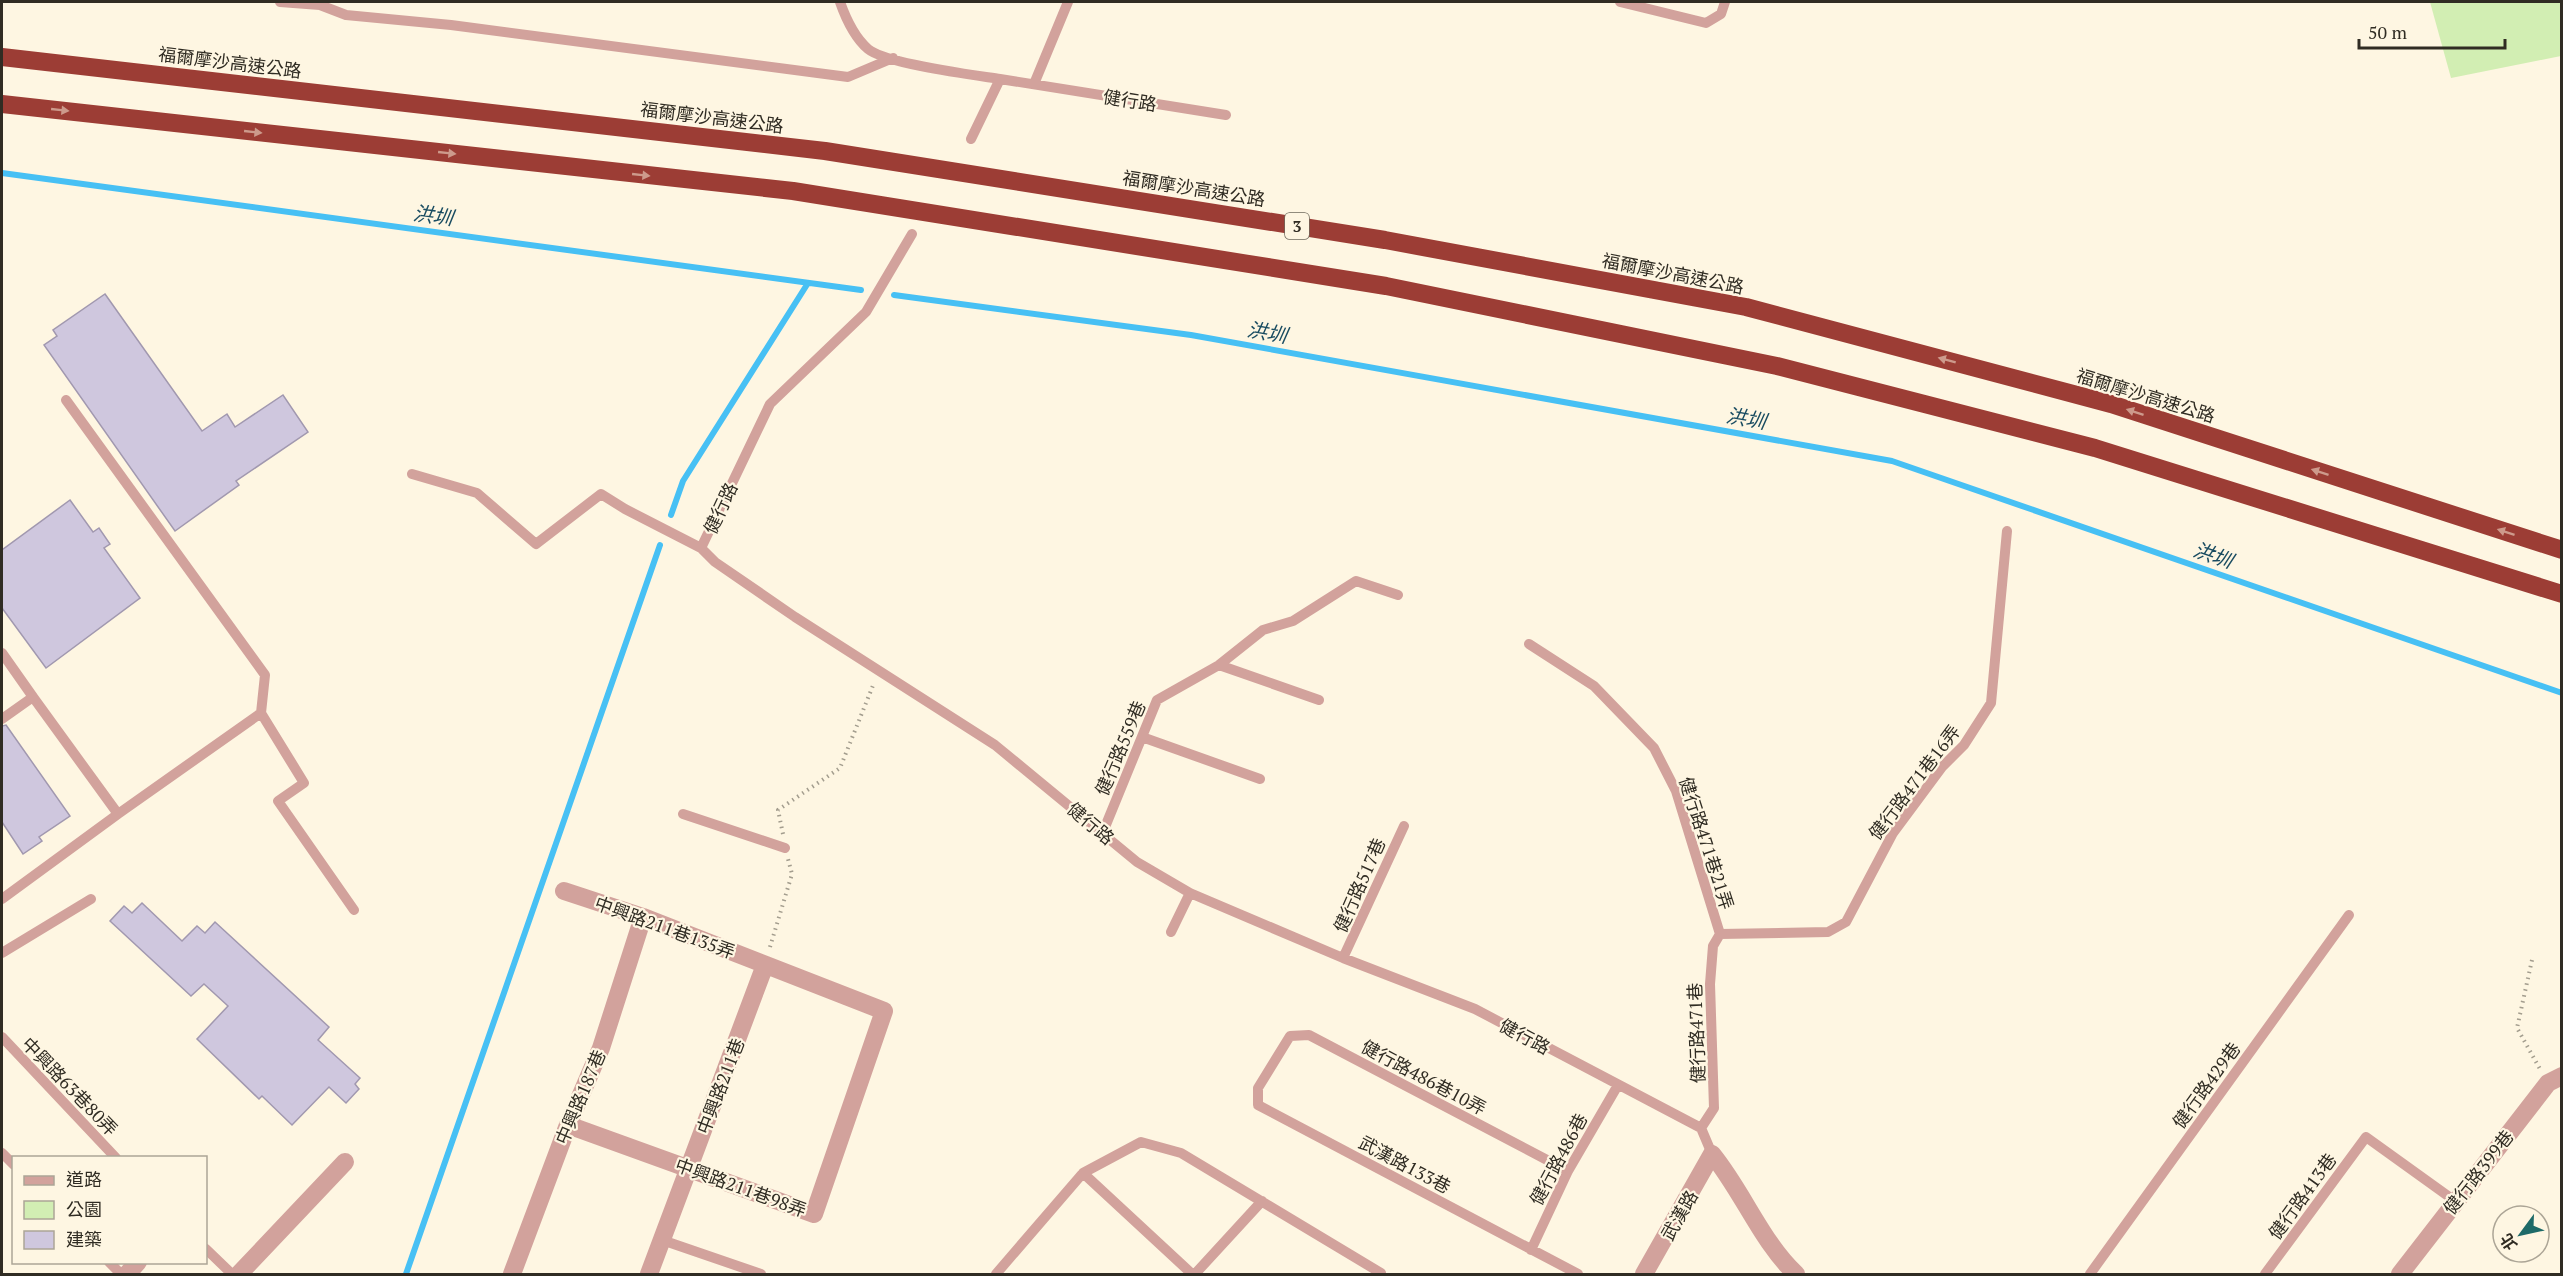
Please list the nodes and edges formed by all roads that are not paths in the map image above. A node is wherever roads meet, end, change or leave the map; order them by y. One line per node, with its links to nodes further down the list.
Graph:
1 (280, 2): 6 (lane)
2 (840, 2): 8 (lane, 健行路)
3 (1068, 2): 10 (lane)
4 (1620, 2): 5 (lane)
5 (1725, 2)
6 (320, 3): 8 (lane)
7 (2, 57): 19 (highway, 福爾摩沙高速公路 / 3, one-way to 7)
8 (893, 58): 9 (lane, 健行路)
9 (1000, 79): 10 (lane, 健行路); 13 (lane)
10 (1034, 84): 12 (lane, 健行路)
11 (2, 104): 20 (highway, one-way to 20)
12 (1226, 115)
13 (971, 139)
14 (912, 234): 18 (lane, 健行路)
15 (66, 400): 27 (lane)
16 (412, 474): 18 (lane)
17 (2007, 531): 44 (lane, 健行路471巷16弄)
18 (701, 548): 34 (lane, 健行路)
19 (2562, 550)
20 (2562, 594)
21 (1398, 595): 24 (lane, 健行路559巷)
22 (1529, 644): 44 (lane, 健行路471巷21弄)
23 (2, 653): 25 (lane)
24 (1219, 665): 26 (lane); 29 (lane, 健行路559巷)
25 (33, 697): 28 (lane); 31 (lane)
26 (1319, 700)
27 (261, 713): 31 (lane); 40 (lane)
28 (2, 719)
29 (1142, 737): 30 (lane); 34 (lane, 健行路559巷)
30 (1260, 779)
31 (118, 814): 38 (lane)
32 (683, 814): 35 (lane)
33 (1404, 826): 46 (lane, 健行路517巷)
34 (1103, 832): 37 (lane, 健行路)
35 (785, 848)
36 (564, 891): 42 (street, 中興路211巷135弄)
37 (1190, 893): 43 (lane); 46 (lane, 健行路)
38 (2, 899)
39 (91, 899): 45 (lane)
40 (354, 910)
41 (2349, 915): 79 (lane, 健行路429巷)
42 (643, 917): 47 (street, 中興路211巷135弄); 53 (street, 中興路187巷)
43 (1171, 932)
44 (1720, 934): 54 (lane, 健行路471巷)
45 (2, 953)
46 (1343, 958): 52 (lane, 健行路)
47 (765, 964): 48 (street, 中興路211巷135弄); 58 (street, 中興路211巷)
48 (884, 1011): 58 (street, 中興路211巷98弄)
49 (2, 1037): 56 (lane, 中興路63巷80弄)
50 (1273, 1062): 59 (lane, 健行路486巷10弄); 65 (lane, 武漢路133巷)
51 (2555, 1079): 62 (street, 健行路399巷)
52 (1618, 1085): 54 (lane, 健行路); 59 (lane, 健行路486巷)
53 (568, 1125): 58 (street, 中興路211巷98弄); 70 (street, 中興路187巷)
54 (1701, 1128): 55 (lane)
55 (1712, 1154): 77 (street, 武漢路); 78 (street)
56 (114, 1156)
57 (345, 1162): 69 (street)
58 (689, 1168): 63 (street, 中興路211巷)
59 (1568, 1172): 65 (lane, 健行路486巷)
60 (1083, 1173): 61 (lane); 73 (lane); 74 (lane)
61 (1262, 1201): 74 (lane); 75 (lane)
62 (2455, 1201): 80 (lane, 健行路413巷); 81 (street, 健行路399巷)
63 (662, 1240): 71 (street, 中興路211巷); 72 (lane)
64 (207, 1250): 68 (lane)
65 (1531, 1250): 76 (lane, 武漢路133巷)
66 (110, 1264): 67 (lane)
67 (121, 1275)
68 (232, 1275)
69 (239, 1275)
70 (512, 1275)
71 (649, 1275)
72 (762, 1275)
73 (996, 1275)
74 (1194, 1275)
75 (1379, 1275)
76 (1578, 1275)
77 (1644, 1275)
78 (1796, 1275)
79 (2090, 1275)
80 (2265, 1275)
81 (2400, 1275)

